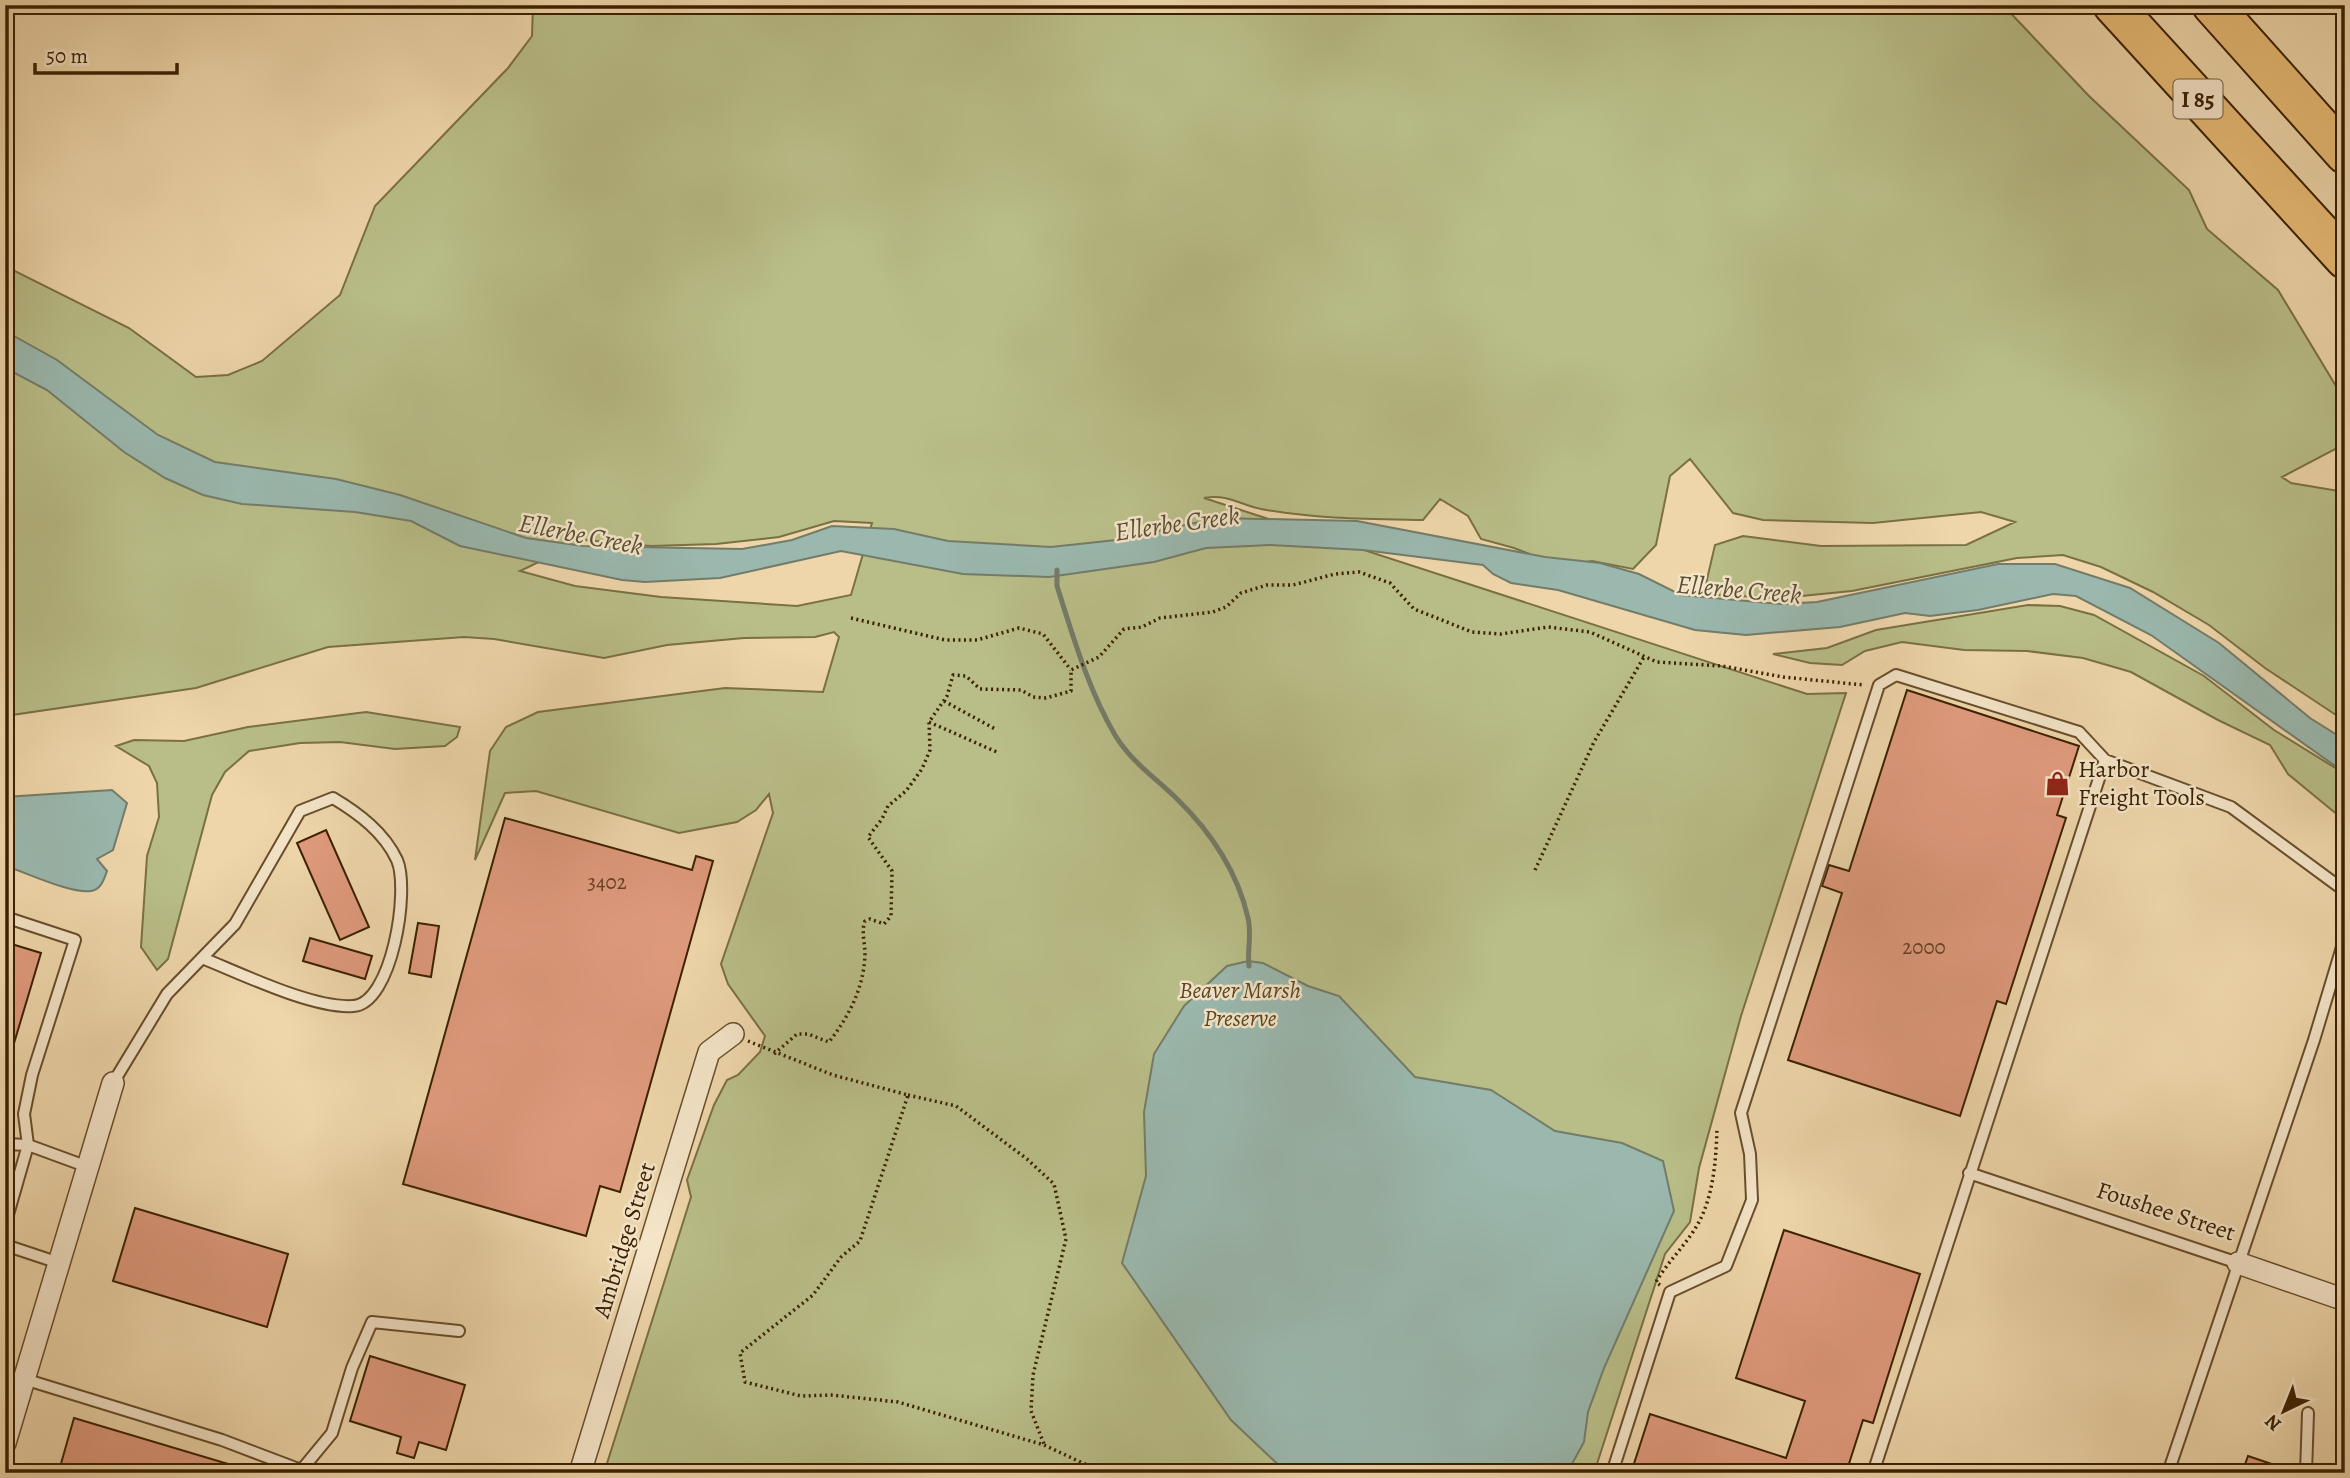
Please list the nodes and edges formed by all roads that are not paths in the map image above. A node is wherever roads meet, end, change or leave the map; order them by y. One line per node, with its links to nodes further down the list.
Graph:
1 (2113, 5): 6 (highway, I 85)
2 (2212, 5): 3 (highway)
3 (2249, 46): 4 (highway); 5 (highway)
4 (2345, 131)
5 (2345, 154)
6 (2283, 193): 7 (highway, I 85); 8 (highway)
7 (2345, 259)
8 (2345, 278)
9 (2105, 760): 10 (lane); 19 (lane); 31 (lane)
10 (2345, 891)
11 (5, 917): 17 (lane)
12 (2345, 937): 23 (lane)
13 (202, 958): 13 (lane); 15 (lane)
14 (733, 1034): 30 (street, Ambridge Street)
15 (113, 1083): 18 (street)
16 (5, 1143): 17 (lane)
17 (28, 1145): 18 (lane); 20 (lane)
18 (88, 1167): 22 (street)
19 (1969, 1173): 23 (lane, Foushee Street); 32 (lane)
20 (5, 1225)
21 (5, 1245): 22 (lane)
22 (60, 1262): 26 (street)
23 (2238, 1263): 24 (street, Foushee Street); 33 (lane)
24 (2345, 1300)
25 (459, 1331): 29 (lane)
26 (24, 1379): 28 (street); 29 (lane)
27 (2308, 1413): 34 (lane)
28 (5, 1443)
29 (300, 1471)
30 (580, 1473)
31 (1612, 1473)
32 (1873, 1473)
33 (2168, 1473)
34 (2306, 1473)

